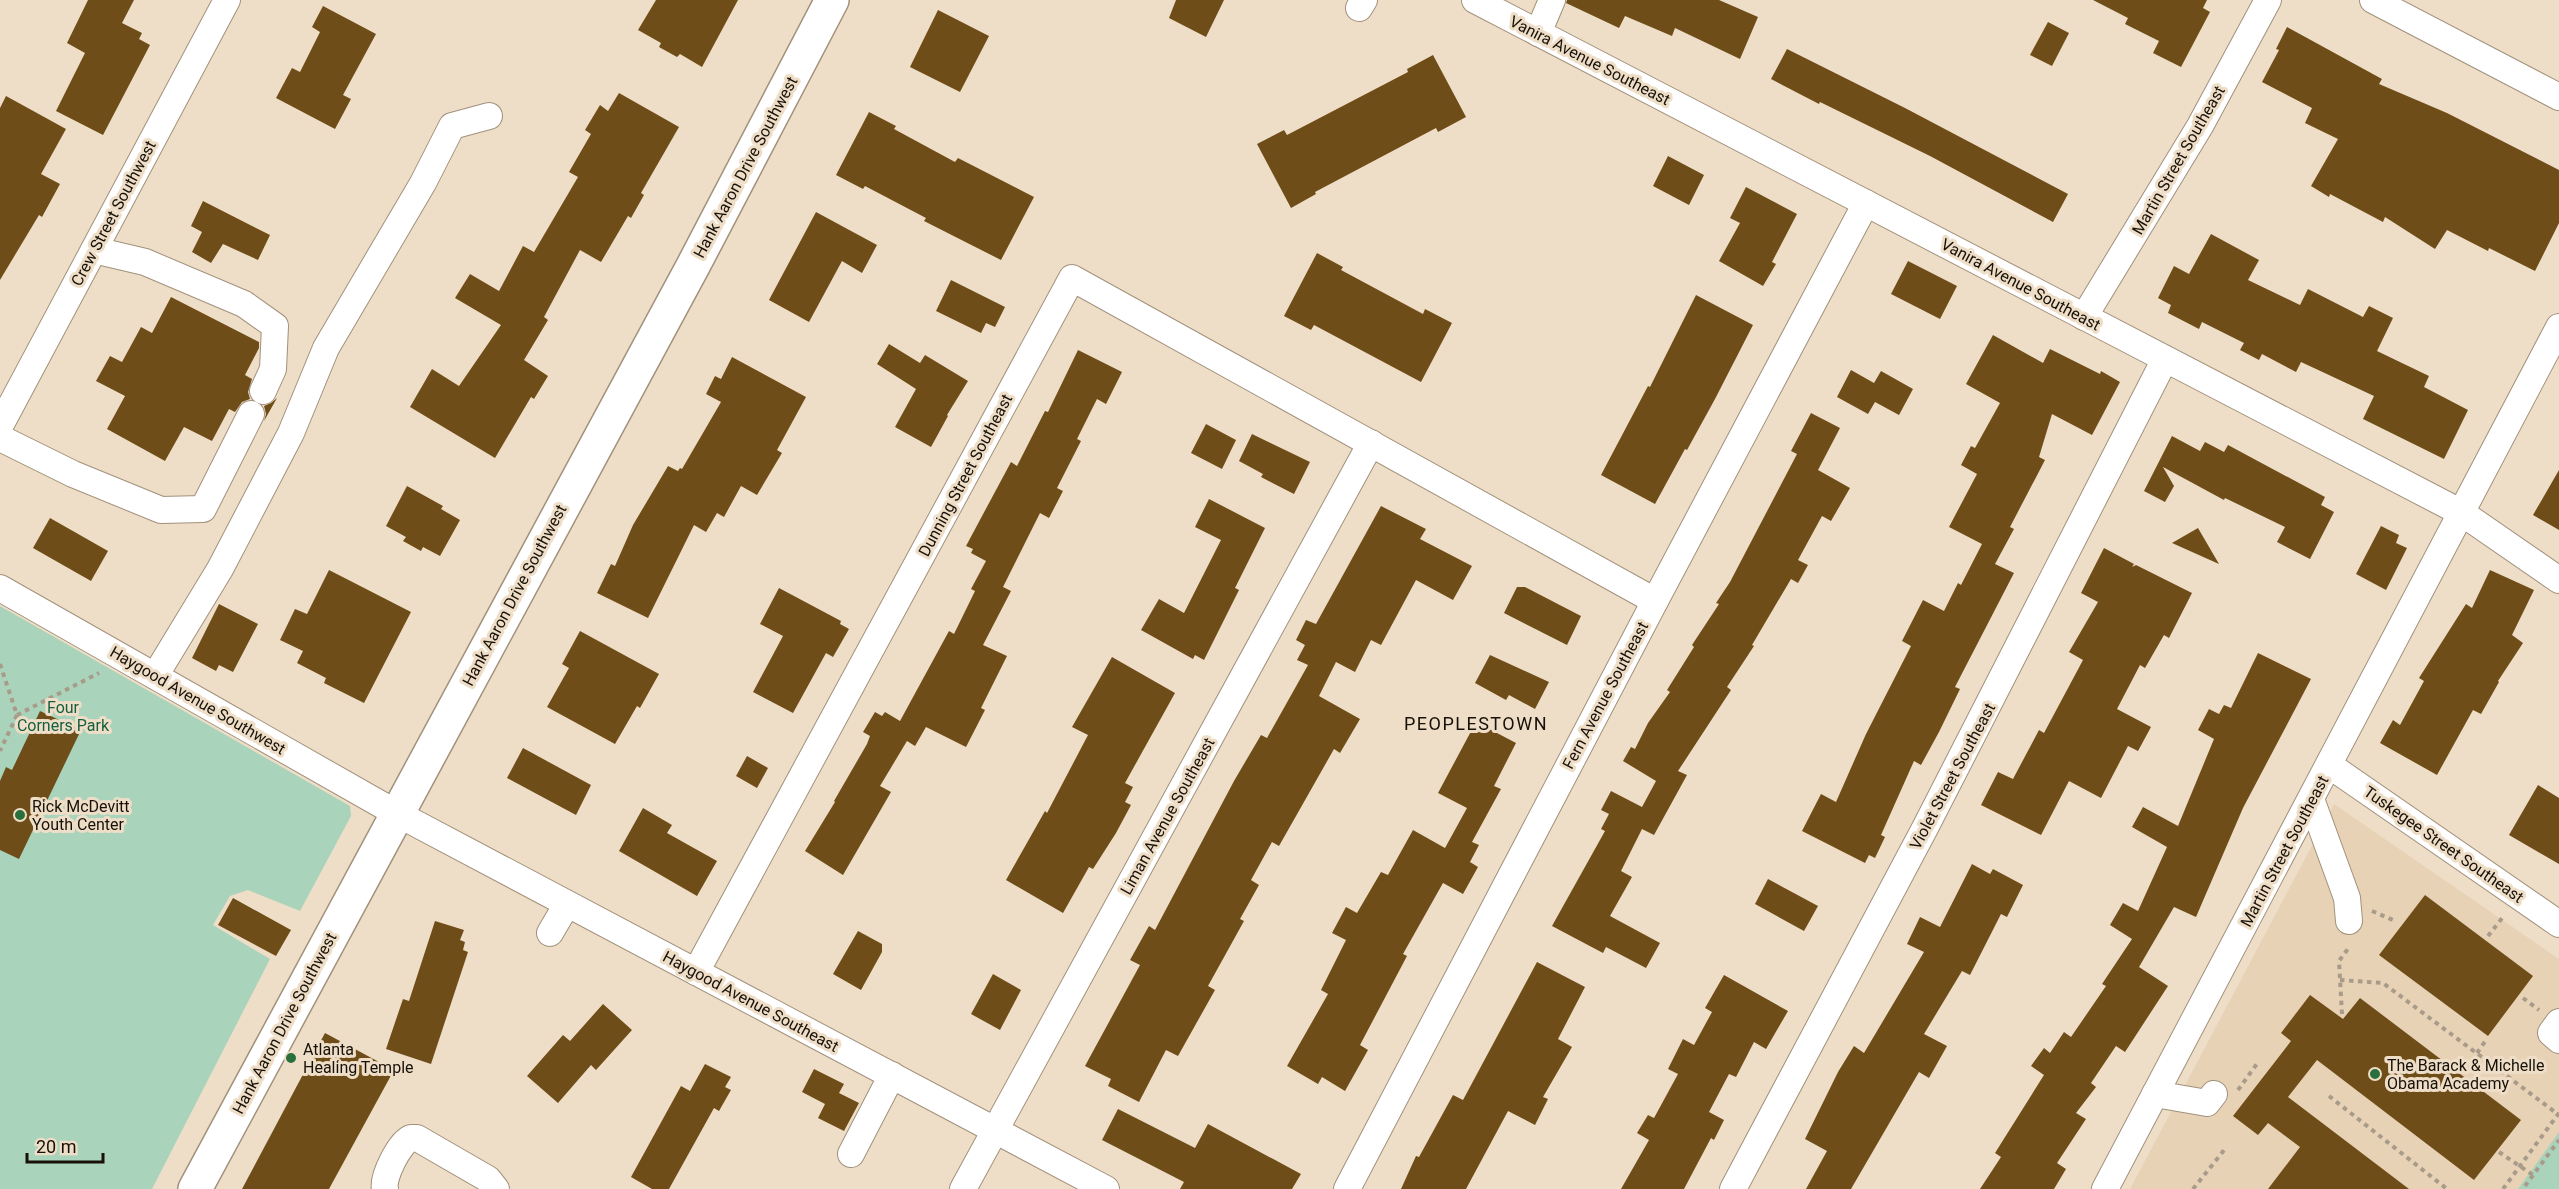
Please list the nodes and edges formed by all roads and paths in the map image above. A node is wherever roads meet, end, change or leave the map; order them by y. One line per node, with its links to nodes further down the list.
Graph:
1 (227, 0): 11 (street, Crew Street Southwest)
2 (832, 0): 31 (main road, Hank Aaron Drive Southwest)
3 (1475, 0): 7 (street, Vanira Avenue Southeast)
4 (1552, 0): 7 (street)
5 (2268, 0): 12 (street, Martin Street Southeast)
6 (2373, 0): 8 (street)
7 (1538, 33): 10 (street, Vanira Avenue Southeast)
8 (2559, 97)
9 (489, 116): 26 (street)
10 (1866, 203): 12 (street, Vanira Avenue Southeast); 23 (street, Fern Avenue Southeast)
11 (94, 250): 15 (street); 17 (street, Crew Street Southwest)
12 (2084, 317): 14 (street, Vanira Avenue Southeast)
13 (2559, 327): 20 (street, Martin Street Southeast)
14 (2165, 359): 20 (street, Vanira Avenue Southeast); 66 (street, Violet Street Southeast)
15 (263, 391)
16 (251, 414): 18 (street)
17 (0, 426)
18 (0, 438)
19 (1371, 443): 23 (street); 39 (street, Dunning Street Southeast); 52 (street, Liman Avenue Southeast)
20 (2462, 513): 21 (street, Vanira Avenue Southeast); 29 (street, Martin Street Southeast)
21 (2559, 580)
22 (0, 588): 26 (street, Haygood Avenue Southwest)
23 (1655, 601): 65 (street, Fern Avenue Southeast)
24 (0, 664): 27 (path)
25 (105, 664): 27 (path)
26 (155, 676): 31 (street, Haygood Avenue Southwest)
27 (17, 715): 28 (path)
28 (0, 751)
29 (2329, 765): 30 (street, Martin Street Southeast); 36 (street, Tuskegee Street Southeast)
30 (2311, 799): 34 (street); 48 (street, Martin Street Southeast)
31 (396, 813): 32 (street, Haygood Avenue Southeast); 60 (main road, Hank Aaron Drive Southwest)
32 (567, 904): 37 (street); 39 (street, Haygood Avenue Southeast)
33 (2505, 914): 38 (path)
34 (2356, 915): 35 (path)
35 (2393, 920)
36 (2559, 924)
37 (550, 933)
38 (2488, 936)
39 (696, 972): 47 (street, Haygood Avenue Southeast)
40 (2340, 980): 46 (path)
41 (2341, 996): 42 (path)
42 (2342, 1014)
43 (2559, 1022): 45 (street)
44 (2486, 1040): 46 (path)
45 (2559, 1040)
46 (2477, 1053): 51 (path)
47 (892, 1076): 52 (street, Haygood Avenue Southeast); 56 (street)
48 (2155, 1094): 49 (street); 67 (street, Martin Street Southeast)
49 (2214, 1094)
50 (2329, 1096): 69 (path)
51 (2559, 1114): 57 (path)
52 (995, 1130): 63 (street, Liman Avenue Southeast); 64 (street, Haygood Avenue Southeast)
53 (2559, 1140): 58 (path)
54 (2225, 1149): 68 (path)
55 (2499, 1152): 57 (path)
56 (851, 1154)
57 (2519, 1166): 58 (path); 70 (path)
58 (2533, 1175): 59 (path)
59 (2525, 1186)
60 (195, 1189)
61 (385, 1189): 62 (street)
62 (496, 1189)
63 (963, 1189)
64 (1106, 1189)
65 (1347, 1189)
66 (1733, 1189)
67 (2105, 1189)
68 (2193, 1189)
69 (2446, 1189)
70 (2503, 1189)

